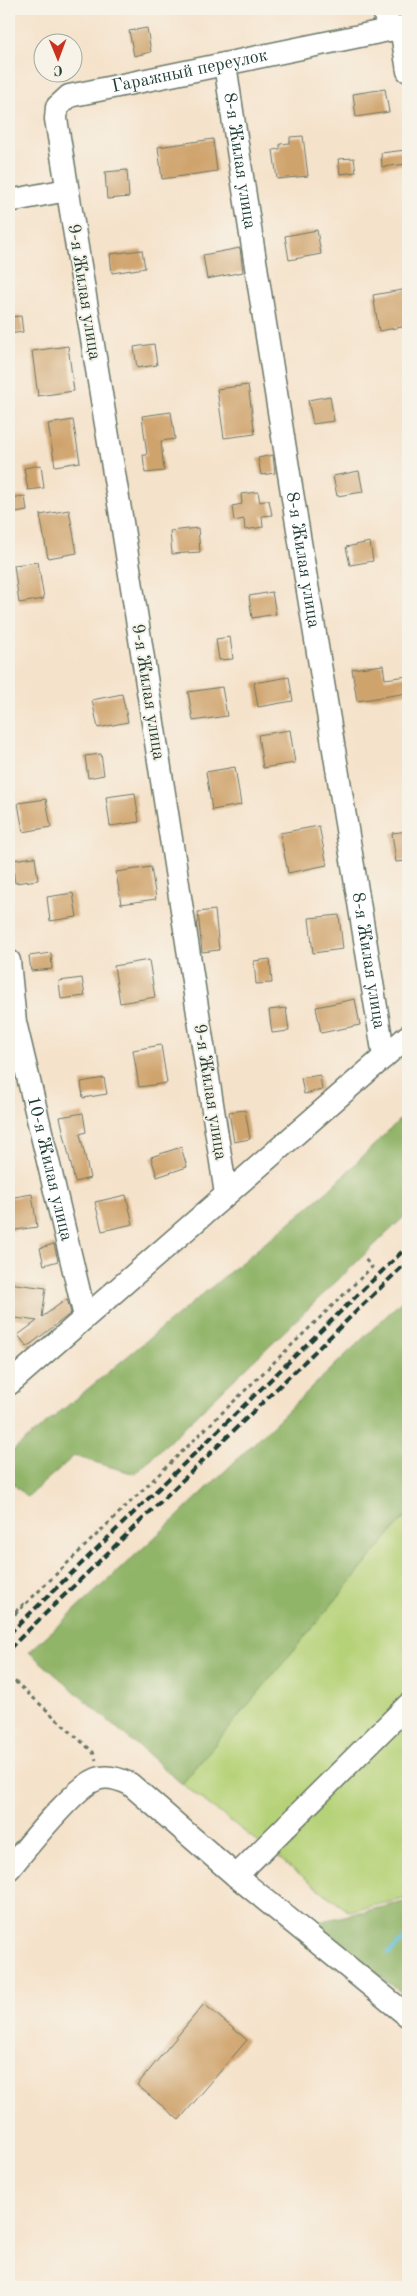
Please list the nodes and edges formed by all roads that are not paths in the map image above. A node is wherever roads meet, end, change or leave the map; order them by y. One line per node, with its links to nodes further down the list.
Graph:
1 (395, 23): 2 (street, Гаражный переулок); 3 (street)
2 (226, 64): 4 (street, Гаражный переулок); 8 (street, 8-я Жилая улица)
3 (408, 71)
4 (67, 190): 5 (street); 9 (street, 9-я Жилая улица)
5 (9, 201)
6 (9, 961): 10 (street, 10-я Жилая улица)
7 (408, 1036): 8 (street)
8 (384, 1058): 9 (street)
9 (226, 1194): 10 (street)
10 (85, 1317): 11 (street)
11 (9, 1384)
12 (408, 1705): 14 (street)
13 (9, 1870): 14 (street)
14 (236, 1876): 15 (street)
15 (408, 2016)

